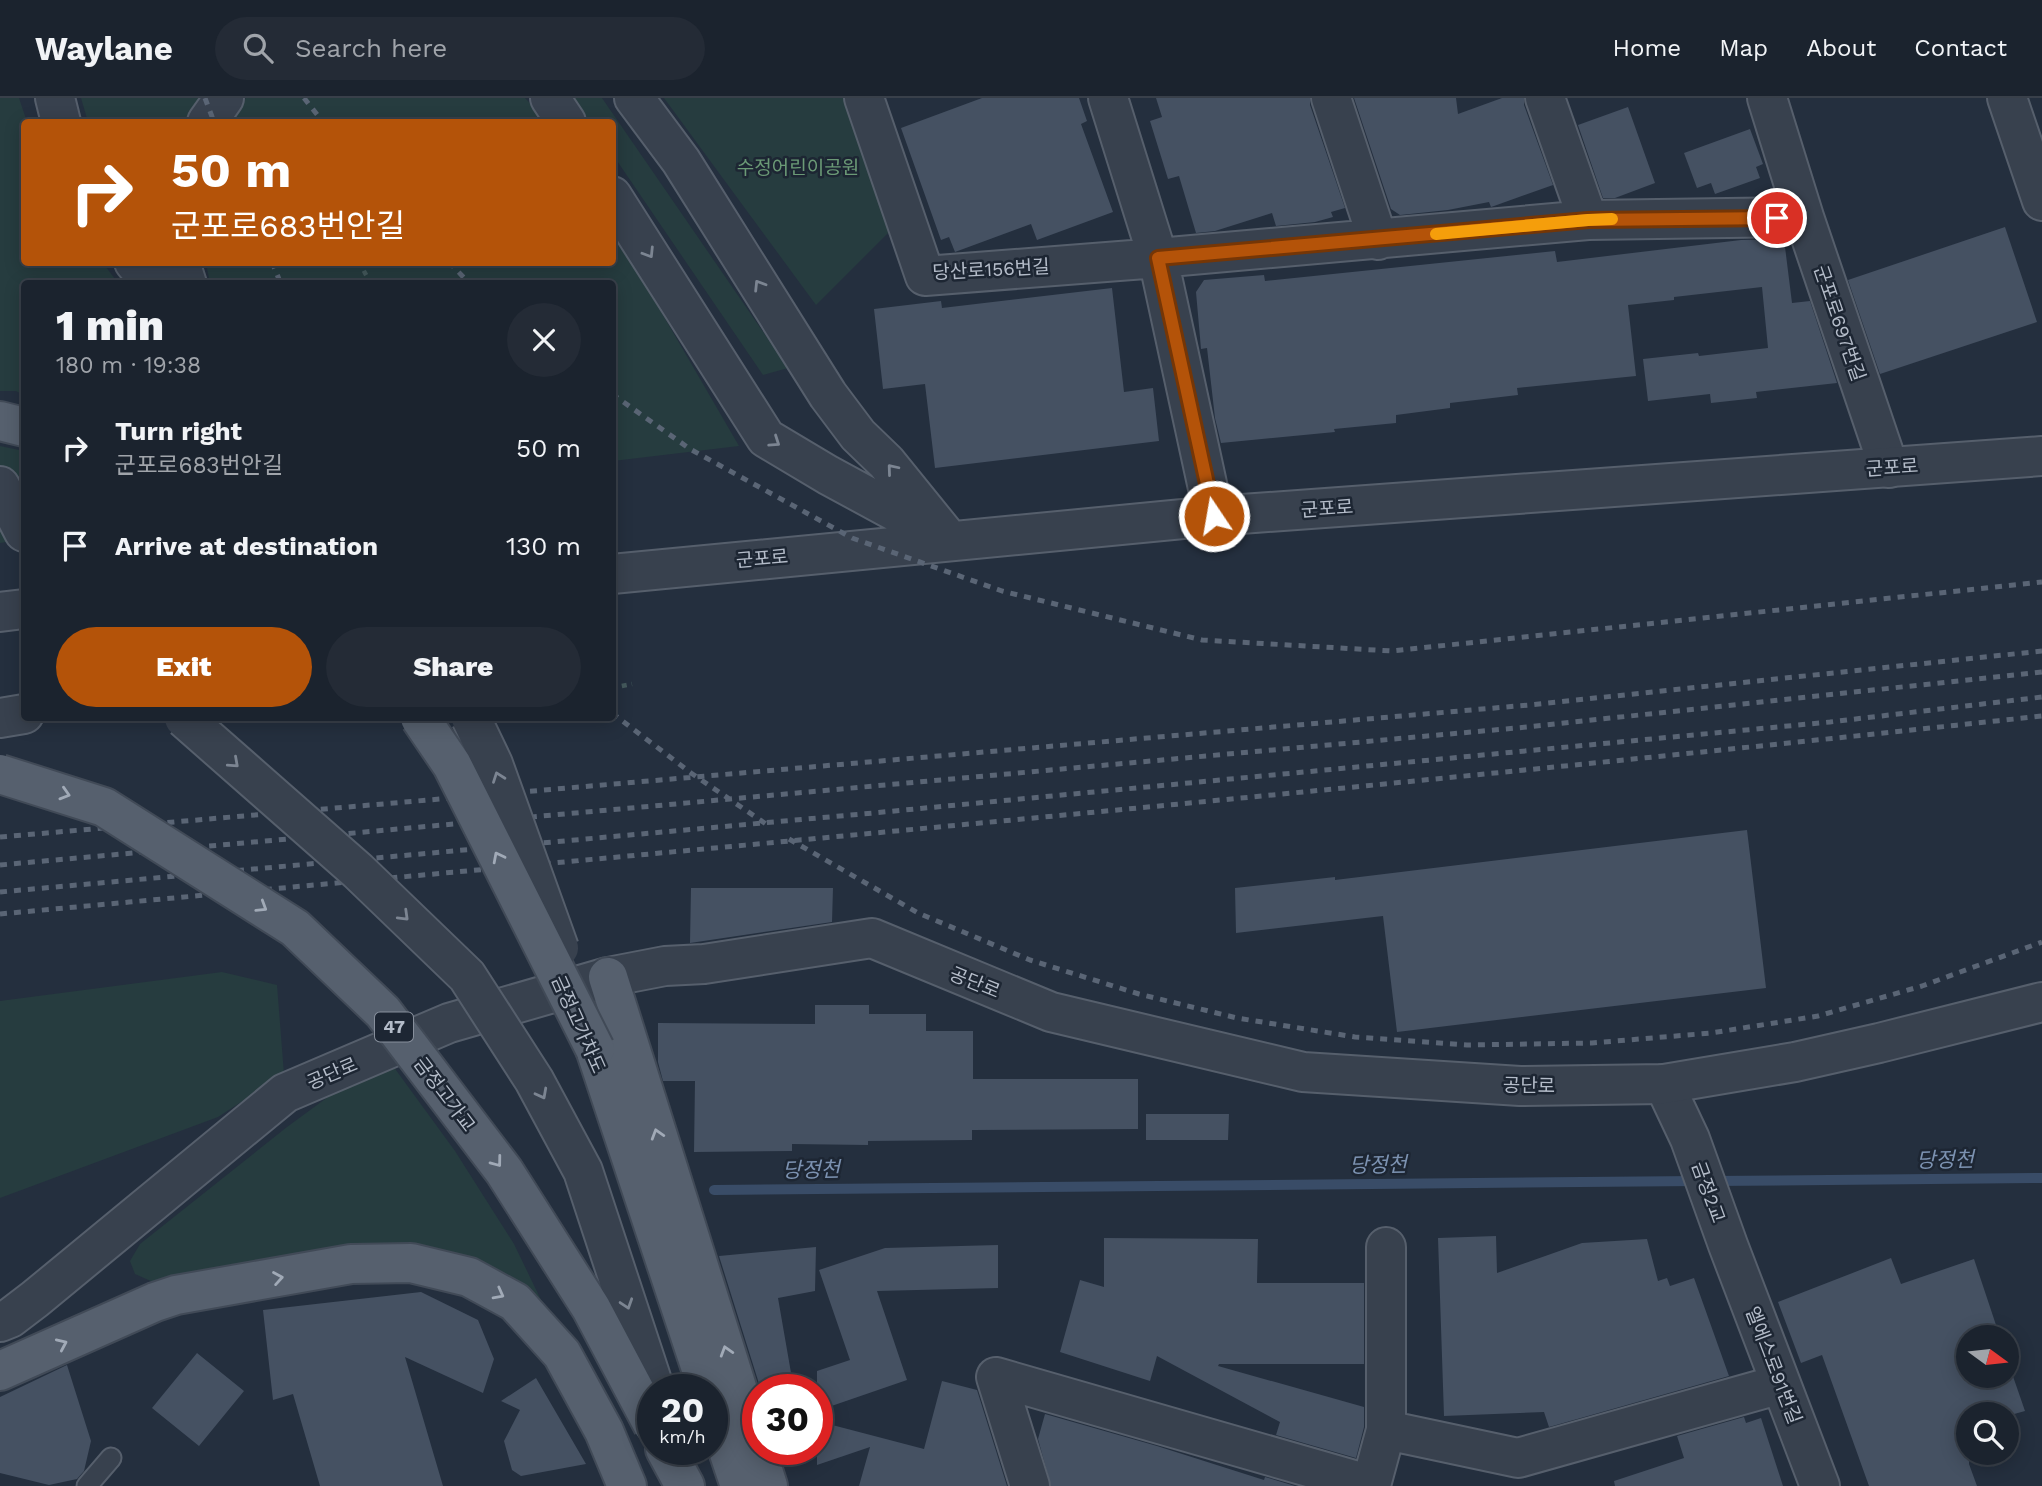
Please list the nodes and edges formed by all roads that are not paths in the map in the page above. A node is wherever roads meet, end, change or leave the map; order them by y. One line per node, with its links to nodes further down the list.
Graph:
1 (55, 98): 11 (street)
2 (224, 98): 12 (street)
3 (550, 98): 13 (street)
4 (634, 98): 29 (street, one-way to 4)
5 (864, 98): 19 (street, 당산로156번길)
6 (1108, 98): 19 (street)
7 (1331, 98): 18 (street)
8 (1545, 98): 17 (street)
9 (1767, 98): 16 (street, 군포로697번길)
10 (2007, 98): 14 (street)
11 (60, 119)
12 (209, 119)
13 (564, 119)
14 (2042, 201)
15 (616, 202): 29 (street, one-way to 29)
16 (1804, 217): 17 (street); 25 (street, 군포로697번길)
17 (1588, 220): 18 (street)
18 (1378, 240): 19 (street)
19 (1158, 258): 27 (street)
20 (137, 266): 21 (street)
21 (149, 280)
22 (0, 421): 23 (main road)
23 (21, 426)
24 (2042, 456): 25 (street, 군포로)
25 (1889, 468): 27 (street, 군포로)
26 (0, 486): 28 (street)
27 (1214, 516): 29 (street, 군포로)
28 (21, 526)
29 (950, 541): 30 (street, 군포로)
30 (616, 574)
31 (21, 609): 32 (street)
32 (0, 612)
33 (21, 714): 34 (street)
34 (0, 718)
35 (187, 721): 47 (street, one-way to 47, bridge)
36 (422, 721): 41 (main road, 금정고가차도, one-way to 36, bridge)
37 (472, 721): 41 (street, one-way to 37, bridge)
38 (0, 774): 50 (main road, 금정고가교 / 47, one-way to 50, bridge)
39 (608, 977): 42 (street, 공단로); 45 (street, 공단로); 60 (main road, one-way to 39)
40 (2042, 1002): 42 (street, 공단로)
41 (594, 1049): 48 (main road, 금정고가차도)
42 (1664, 1084): 43 (street, 금정2교)
43 (1728, 1245): 49 (street, 엘에스로91번길)
44 (1386, 1247): 51 (street)
45 (0, 1322)
46 (0, 1371): 57 (main road, one-way to 57)
47 (650, 1374)
48 (703, 1374)
49 (1780, 1384): 51 (street); 62 (street, 엘에스로91번길)
50 (637, 1395)
51 (1386, 1430): 61 (street)
52 (728, 1450): 59 (main road)
53 (111, 1458): 56 (lane)
54 (674, 1465): 58 (main road)
55 (680, 1465): 58 (street)
56 (87, 1486)
57 (627, 1486)
58 (686, 1486)
59 (740, 1486)
60 (768, 1486)
61 (1030, 1486)
62 (1820, 1486)

